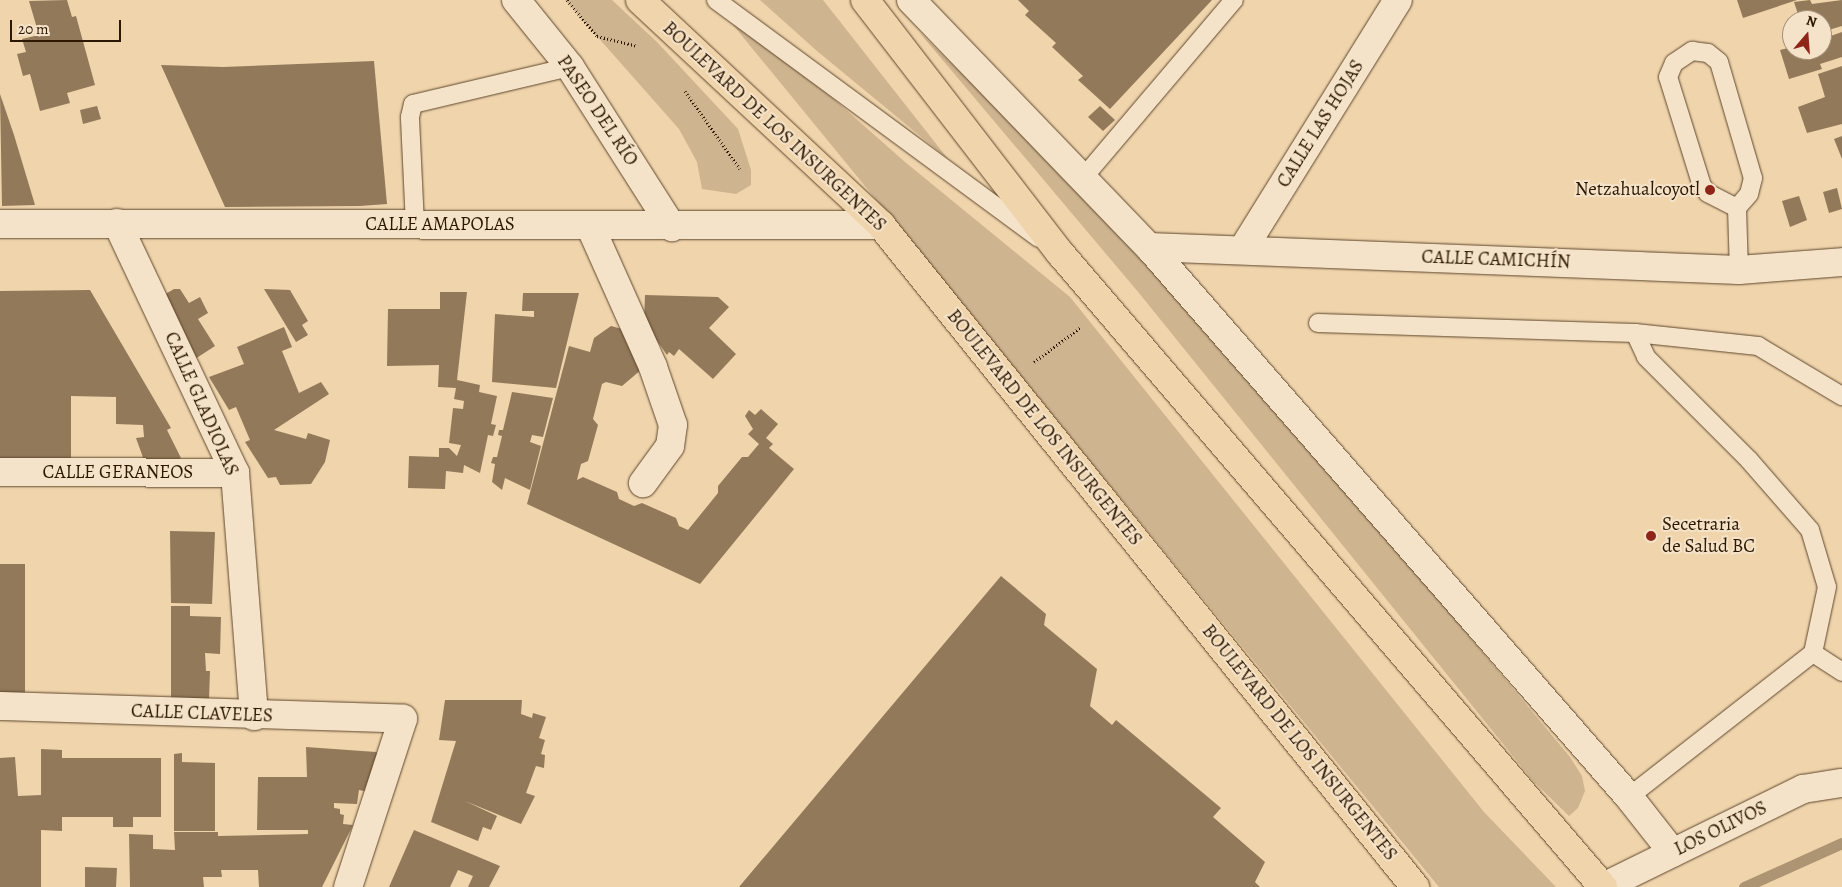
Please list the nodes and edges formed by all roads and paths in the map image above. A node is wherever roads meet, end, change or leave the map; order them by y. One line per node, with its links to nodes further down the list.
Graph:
1 (516, 0): 10 (street, PASEO DEL RÍO)
2 (567, 0): 9 (path)
3 (640, 0): 18 (main road, BOULEVARD DE LOS INSURGENTES)
4 (716, 0): 23 (lane)
5 (865, 0): 23 (main road)
6 (911, 0): 13 (street)
7 (1234, 0): 13 (lane)
8 (1398, 0): 22 (street, CALLE LAS HOJAS)
9 (640, 46)
10 (570, 67): 17 (lane); 20 (street, PASEO DEL RÍO)
11 (679, 82): 12 (path)
12 (740, 169)
13 (1083, 178): 21 (street)
14 (1737, 208): 14 (lane); 25 (lane)
15 (117, 223): 16 (street, CALLE AMAPOLAS); 17 (street, CALLE AMAPOLAS); 32 (street, CALLE GLADIOLAS)
16 (0, 224)
17 (415, 225): 19 (street, CALLE AMAPOLAS)
18 (880, 225): 20 (street, CALLE AMAPOLAS); 42 (main road, BOULEVARD DE LOS INSURGENTES)
19 (590, 226): 20 (street, CALLE AMAPOLAS); 33 (street)
20 (672, 227)
21 (1149, 247): 22 (street, CALLE CAMICHÍN); 39 (street)
22 (1243, 249): 25 (street, CALLE CAMICHÍN)
23 (1060, 253): 43 (main road)
24 (1842, 262): 25 (street, CALLE CAMICHÍN)
25 (1739, 270)
26 (1318, 323): 28 (lane)
27 (1083, 325): 29 (path)
28 (1635, 332): 30 (lane); 34 (lane)
29 (1032, 364)
30 (1842, 396)
31 (0, 472): 32 (street, CALLE GERANEOS)
32 (235, 474): 37 (street, CALLE GLADIOLAS)
33 (643, 483)
34 (1813, 653): 35 (lane); 39 (lane)
35 (1842, 672)
36 (0, 706): 37 (street, CALLE CLAVELES)
37 (254, 716): 41 (street, CALLE CLAVELES)
38 (1842, 783): 40 (street, LOS OLIVOS)
39 (1629, 797): 40 (street)
40 (1673, 853): 43 (street, LOS OLIVOS)
41 (348, 887)
42 (1415, 887)
43 (1603, 887)

